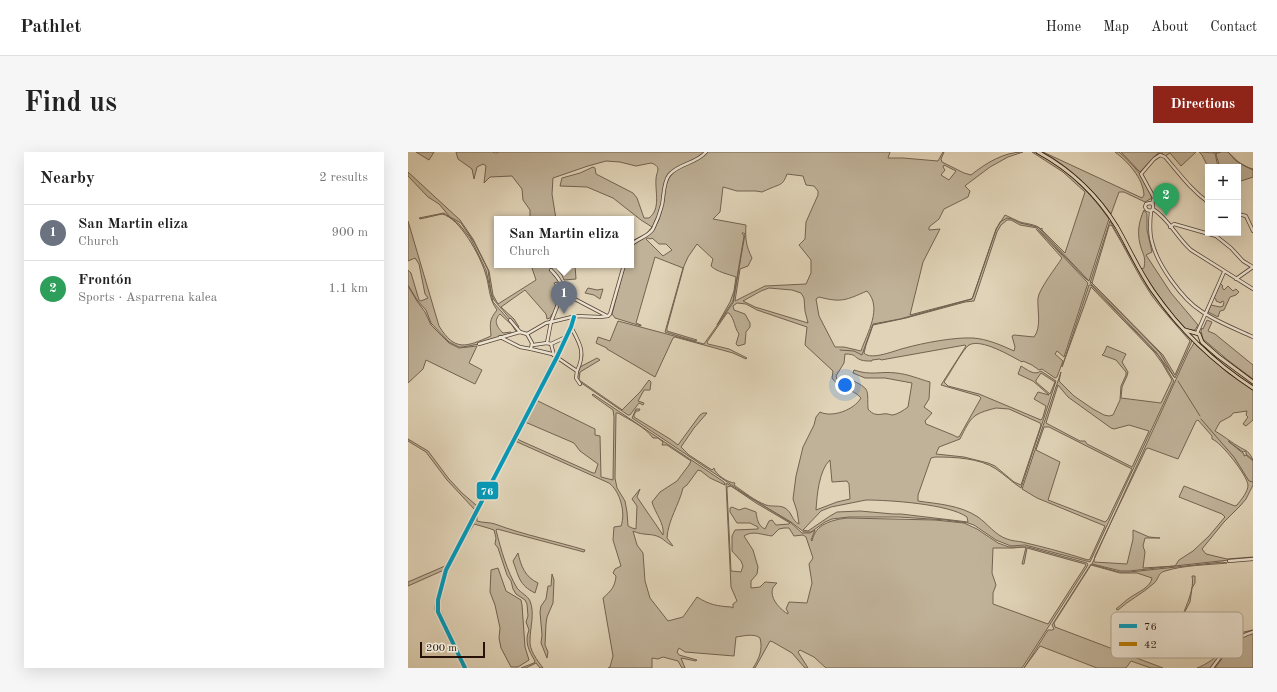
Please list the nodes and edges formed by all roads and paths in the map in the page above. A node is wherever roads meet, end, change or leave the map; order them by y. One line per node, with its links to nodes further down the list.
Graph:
1 (706, 152): 9 (street)
2 (1038, 152): 23 (main road)
3 (1205, 200): 4 (street)
4 (1152, 203): 5 (street); 5 (street)
5 (1152, 210): 7 (street); 17 (street)
6 (1241, 215): 8 (street)
7 (1170, 226): 10 (street); 13 (street)
8 (1253, 231)
9 (634, 242)
10 (1253, 266): 14 (street)
11 (623, 268): 18 (street)
12 (551, 270): 16 (street)
13 (1224, 272): 14 (street); 17 (street)
14 (1236, 279): 15 (street)
15 (1253, 289)
16 (564, 296): 18 (street); 21 (street)
17 (1205, 314): 26 (street); 31 (street)
18 (608, 316): 19 (street)
19 (574, 317): 21 (street); 22 (street)
20 (510, 320): 24 (street)
21 (551, 322): 27 (street); 33 (street)
22 (572, 327): 29 (street); 40 (street)
23 (1183, 329): 25 (main road); 30 (main road)
24 (520, 332): 27 (street); 28 (street)
25 (1193, 333): 26 (main road); 30 (main road)
26 (1197, 333): 32 (main road)
27 (526, 334): 36 (street)
28 (500, 337): 35 (street); 38 (street)
29 (566, 337): 37 (street); 39 (street)
30 (1190, 337): 34 (main road)
31 (1253, 337)
32 (1200, 339): 34 (main road); 41 (main road)
33 (547, 343): 36 (street); 37 (street)
34 (1196, 343): 43 (main road)
35 (479, 344)
36 (532, 344): 38 (street)
37 (551, 344): 39 (street)
38 (531, 349): 39 (street)
39 (555, 356): 40 (street); 49 (street)
40 (577, 371): 42 (street)
41 (1253, 382)
42 (580, 384)
43 (1253, 388)
44 (1253, 559): 45 (street)
45 (1229, 561)
46 (1253, 632): 47 (street)
47 (1243, 636)
48 (1220, 658): 50 (street)
49 (465, 668)
50 (1212, 668)

